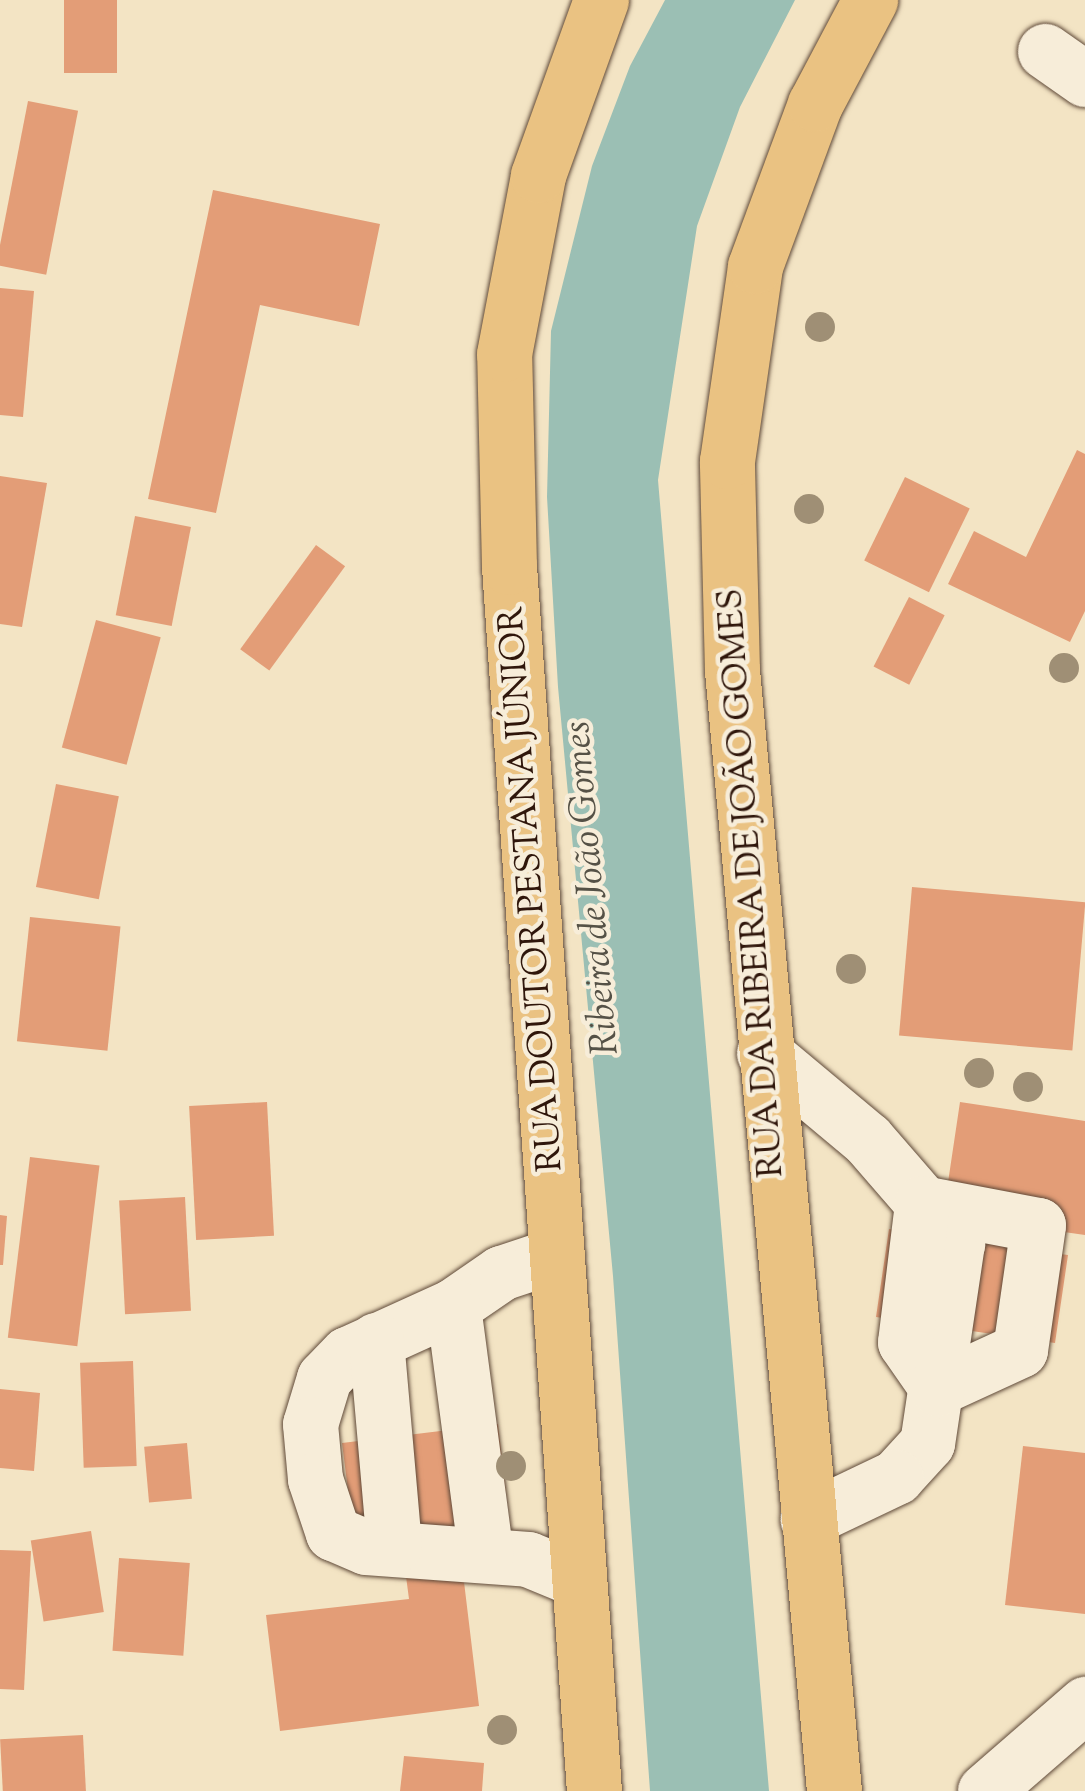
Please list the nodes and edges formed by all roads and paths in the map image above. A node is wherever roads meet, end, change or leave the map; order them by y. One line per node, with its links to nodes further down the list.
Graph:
1 (601, 0): 5 (main road, RUA DOUTOR PESTANA JÚNIOR)
2 (870, 0): 3 (main road, RUA DA RIBEIRA DE JOÃO GOMES)
3 (764, 1053): 4 (street); 9 (main road, RUA DA RIBEIRA DE JOÃO GOMES)
4 (922, 1203): 8 (street); 8 (street)
5 (555, 1255): 6 (street); 12 (main road, RUA DOUTOR PESTANA JÚNIOR)
6 (453, 1306): 7 (street); 11 (street)
7 (376, 1340): 10 (street); 10 (street)
8 (937, 1388): 9 (street)
9 (808, 1519): 15 (main road, RUA DA RIBEIRA DE JOÃO GOMES)
10 (394, 1546): 11 (street)
11 (486, 1555): 12 (street)
12 (580, 1580): 14 (main road, RUA DOUTOR PESTANA JÚNIOR)
13 (1085, 1704): 16 (street)
14 (594, 1791)
15 (834, 1791)
16 (985, 1791)

